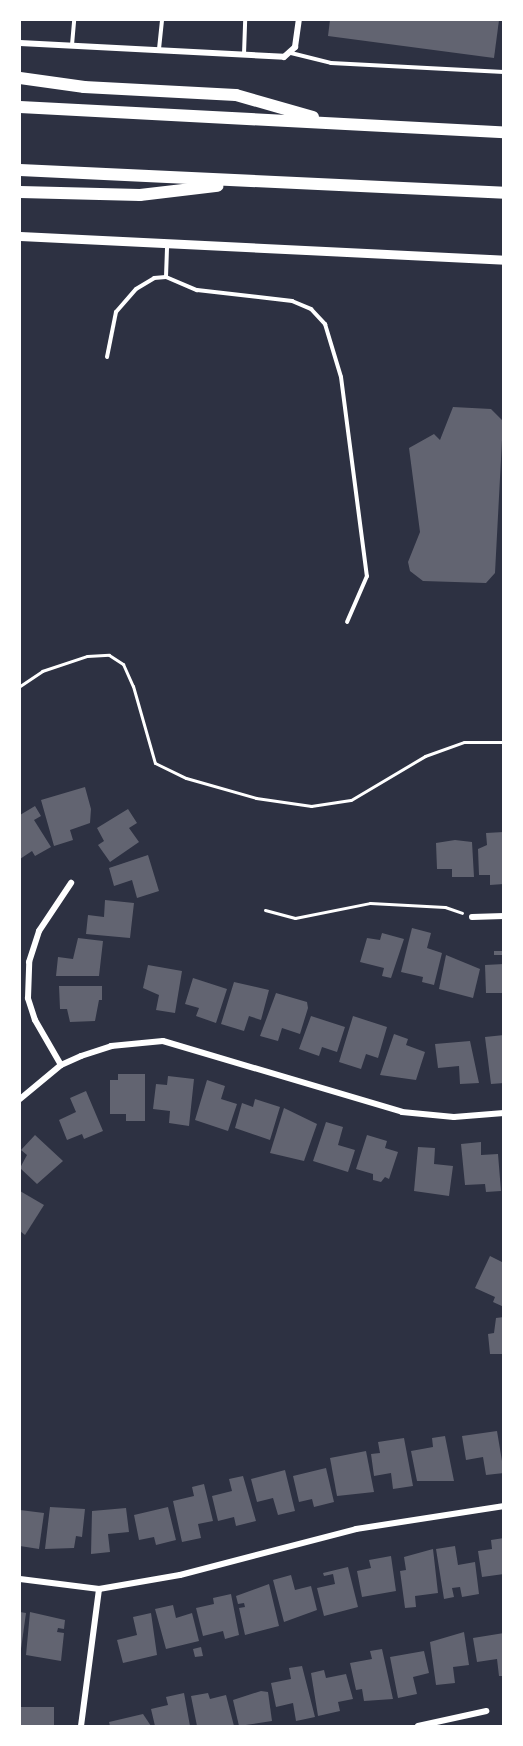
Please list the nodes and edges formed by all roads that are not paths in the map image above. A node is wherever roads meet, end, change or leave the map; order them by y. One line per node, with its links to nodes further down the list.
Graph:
1 (74, 20): 6 (lane)
2 (162, 20): 7 (lane)
3 (245, 20): 8 (lane)
4 (299, 20): 9 (street)
5 (20, 43): 6 (street)
6 (72, 45): 7 (street)
7 (159, 49): 8 (street)
8 (244, 54): 9 (street)
9 (291, 54): 10 (lane)
10 (504, 72)
11 (20, 78): 13 (highway)
12 (20, 107): 13 (highway)
13 (335, 123): 14 (highway)
14 (504, 132)
15 (20, 170): 16 (highway)
16 (251, 182): 17 (highway); 18 (highway)
17 (20, 192)
18 (504, 193)
19 (20, 236): 20 (street)
20 (167, 243): 21 (street); 22 (lane)
21 (504, 260)
22 (166, 277): 23 (lane); 24 (lane)
23 (107, 357)
24 (347, 622)
25 (71, 883): 28 (street)
26 (504, 916): 27 (street)
27 (472, 917)
28 (61, 1065): 29 (street); 30 (street)
29 (20, 1099)
30 (504, 1113)
31 (504, 1506): 33 (street)
32 (20, 1579): 33 (street)
33 (99, 1589): 35 (street)
34 (486, 1711): 36 (street)
35 (81, 1726)
36 (418, 1726)

